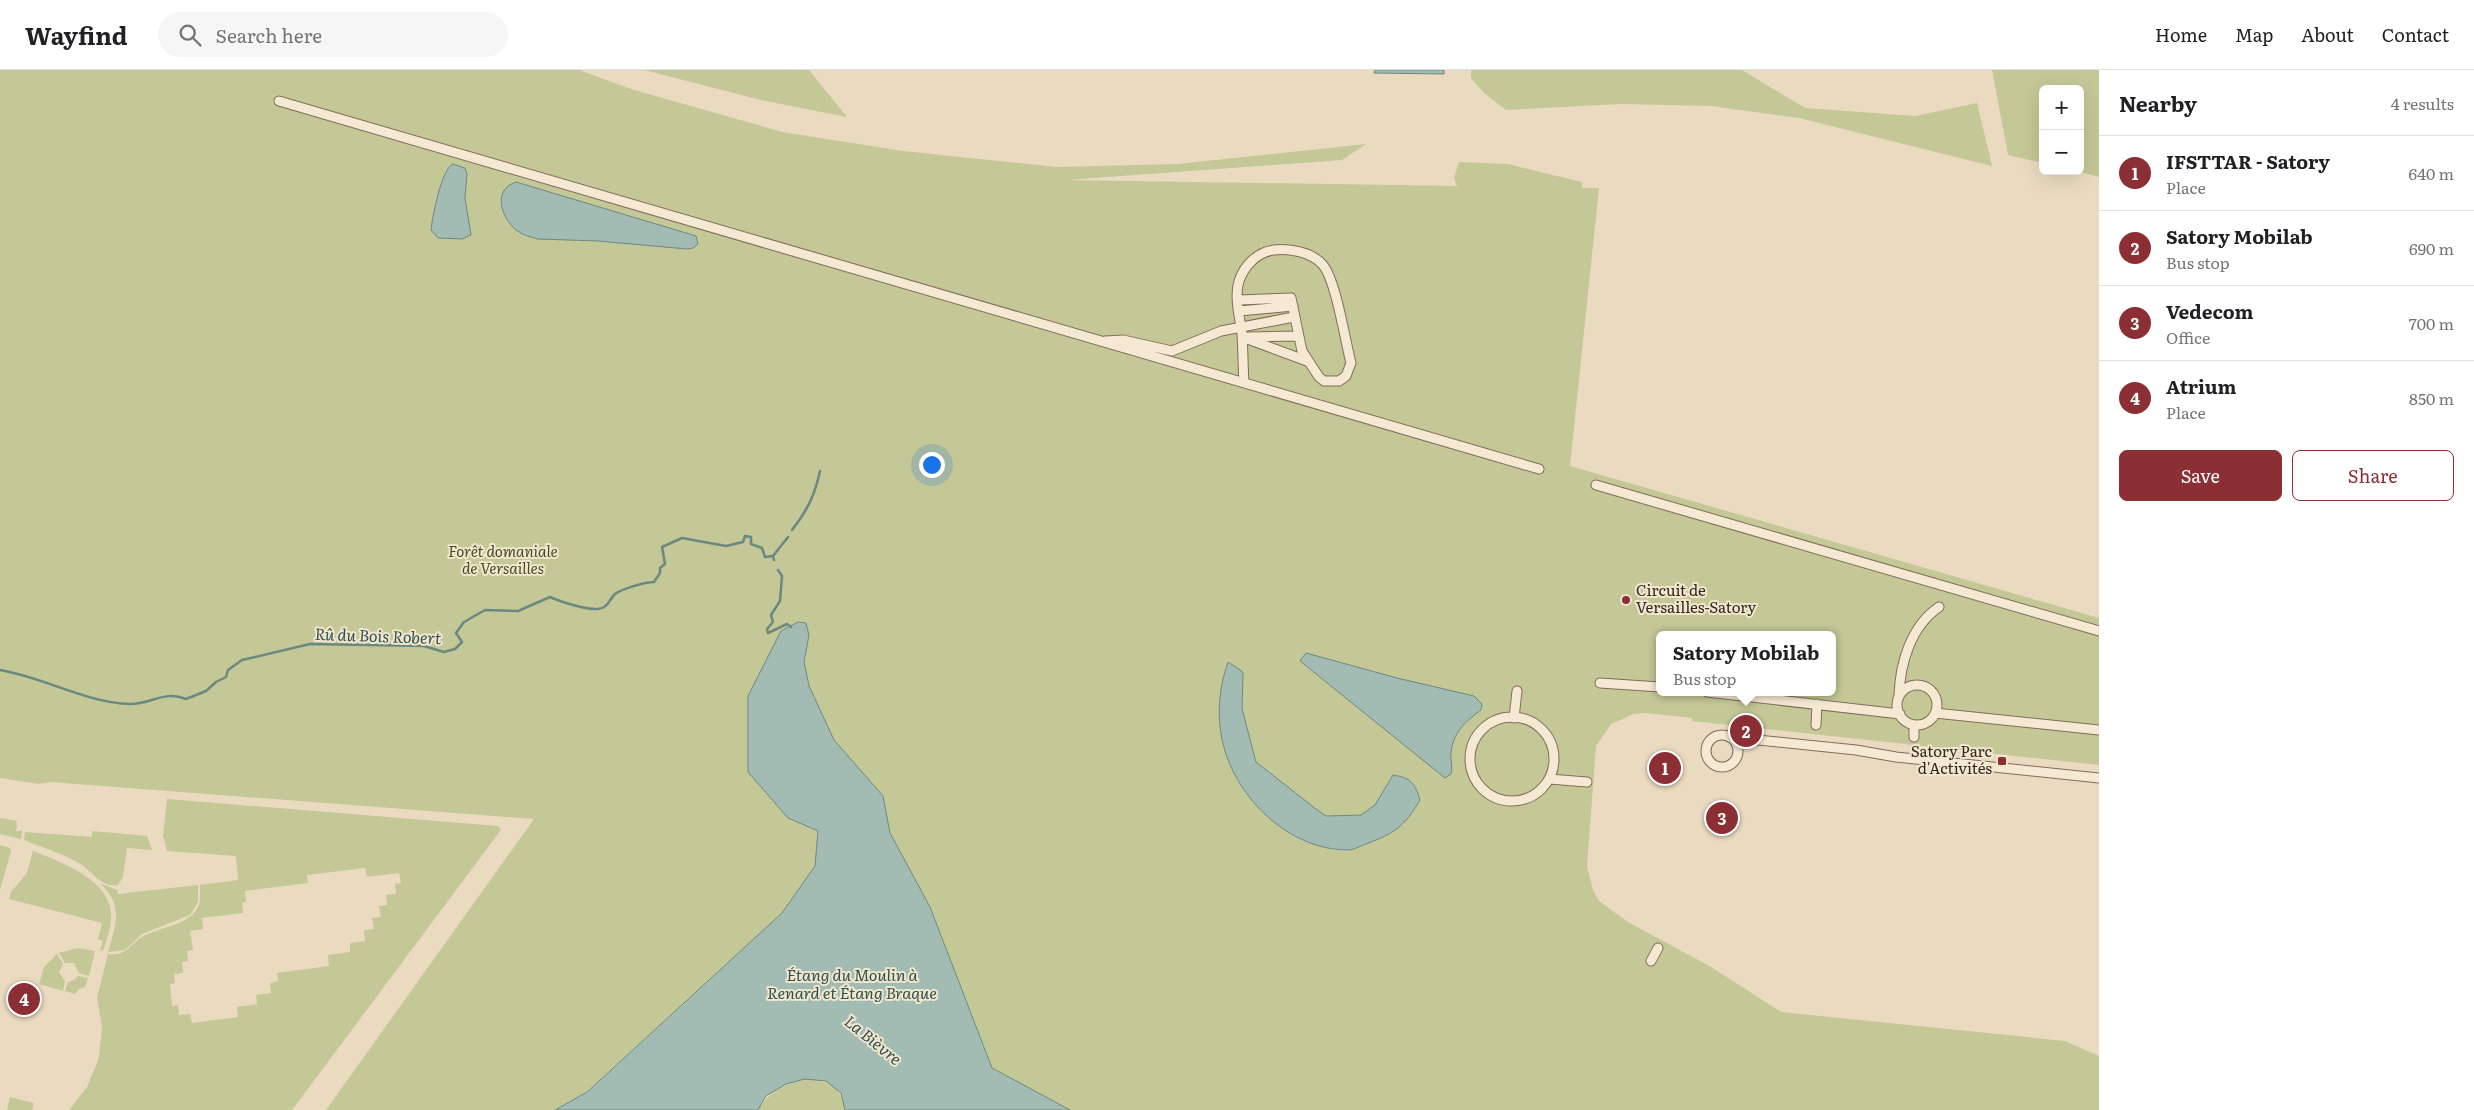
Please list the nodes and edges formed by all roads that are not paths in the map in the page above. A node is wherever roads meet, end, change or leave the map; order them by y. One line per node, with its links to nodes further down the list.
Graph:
1 (279, 101): 9 (street)
2 (1238, 300): 3 (street); 4 (street); 10 (street)
3 (1293, 306): 4 (street); 5 (street)
4 (1239, 311): 6 (street)
5 (1294, 317): 6 (street); 7 (street)
6 (1241, 327): 8 (street); 9 (street)
7 (1298, 336): 8 (street); 10 (street)
8 (1242, 337): 10 (street); 11 (street)
9 (1103, 342): 11 (street)
10 (1307, 361)
11 (1244, 384): 12 (street)
12 (1539, 469)
13 (1596, 485): 15 (street)
14 (1939, 607): 20 (street)
15 (2099, 631)
16 (1600, 683): 17 (street)
17 (1656, 687)
18 (1517, 691): 24 (street)
19 (1744, 696): 21 (street)
20 (1899, 696): 22 (street); 23 (street)
21 (1817, 704): 23 (street); 25 (street)
22 (1935, 713): 26 (street); 27 (street)
23 (1900, 714): 26 (street)
24 (1514, 718): 33 (street); 33 (street)
25 (1816, 725)
26 (1914, 725): 29 (street)
27 (2099, 730)
28 (1729, 737): 30 (street); 31 (street); 31 (street)
29 (1914, 737)
30 (1748, 738): 31 (street); 32 (street)
31 (1738, 747)
32 (2099, 778)
33 (1549, 780): 34 (street)
34 (1587, 782)
35 (1658, 948): 36 (street)
36 (1652, 961)

